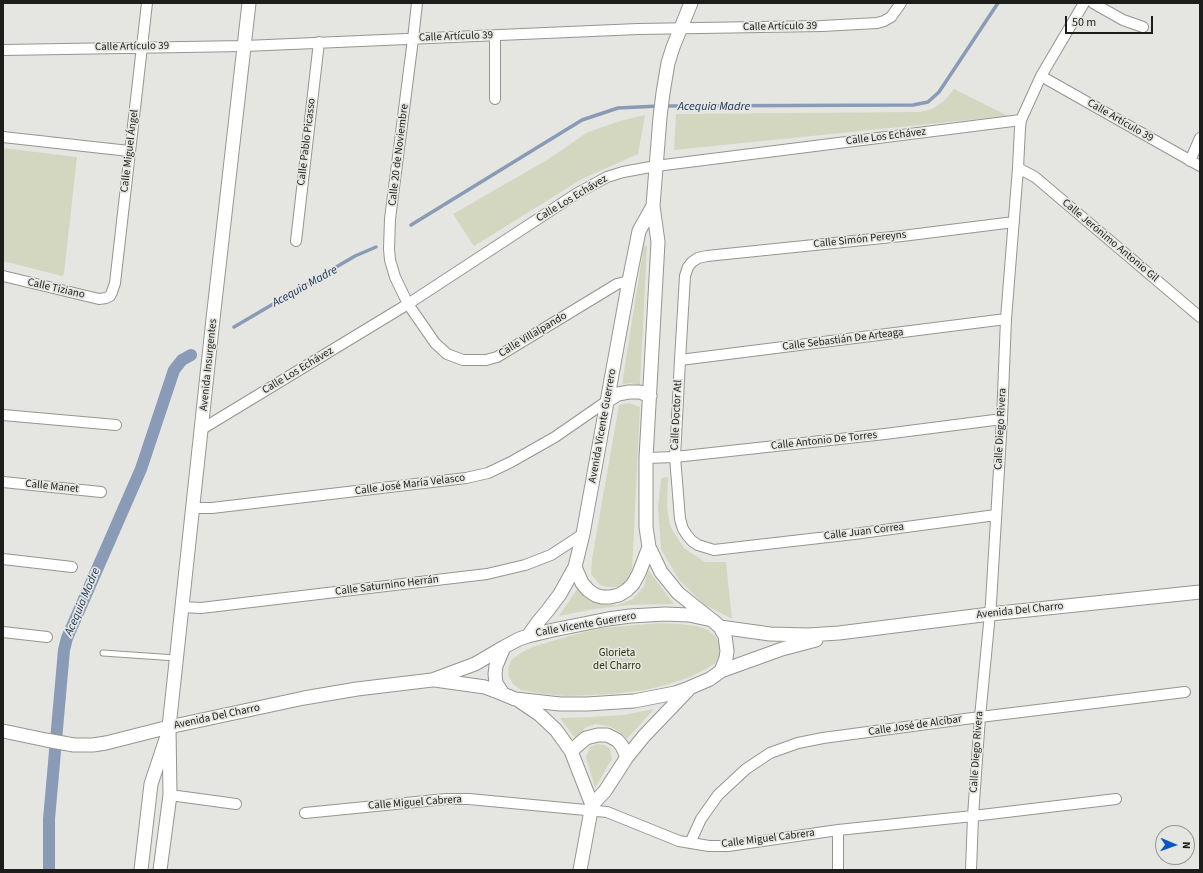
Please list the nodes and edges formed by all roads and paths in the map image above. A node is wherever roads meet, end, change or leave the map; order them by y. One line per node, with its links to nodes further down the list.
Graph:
1 (147, 3): 14 (street, Calle Miguel Ángel)
2 (250, 3): 13 (street, Avenida Insurgentes)
3 (417, 3): 11 (street, Calle 20 de Noviembre)
4 (691, 3): 9 (street, Avenida Vicente Guerrero)
5 (901, 3): 9 (street, Calle Artículo 39)
6 (1084, 3): 16 (street, Calle Diego Rivera)
7 (1093, 3): 8 (street)
8 (1144, 27)
9 (682, 28): 10 (street, Calle Artículo 39); 23 (street, Avenida Vicente Guerrero)
10 (496, 36): 11 (street, Calle Artículo 39); 17 (street)
11 (413, 39): 12 (street, Calle Artículo 39); 33 (street, Calle 20 de Noviembre)
12 (319, 42): 13 (street, Calle Artículo 39); 28 (street, Calle Pablo Picasso)
13 (245, 46): 14 (street, Calle Artículo 39); 42 (street, Avenida Insurgentes)
14 (142, 47): 15 (street, Calle Artículo 39); 21 (street, Calle Miguel Ángel)
15 (3, 50)
16 (1041, 76): 18 (street, Calle Diego Rivera); 22 (street, Calle Artículo 39)
17 (495, 99)
18 (1021, 120): 23 (street, Calle Los Echávez); 25 (street, Calle Diego Rivera)
19 (3, 137): 21 (street)
20 (1200, 138): 22 (street)
21 (129, 151): 32 (street, Calle Miguel Ángel)
22 (1190, 161): 24 (street, Calle Artículo 39)
23 (656, 166): 26 (street, Avenida Vicente Guerrero); 33 (street, Calle Los Echávez)
24 (1200, 166)
25 (1018, 168): 27 (street, Calle Diego Rivera); 34 (street, Calle Jerónimo Antonio Gil)
26 (653, 206): 31 (street, Avenida Vicente Guerrero); 37 (street, Avenida Vicente Guerrero)
27 (1014, 222): 29 (street, Calle Simón Pereyns); 35 (street, Calle Diego Rivera)
28 (296, 241)
29 (707, 256): 36 (street, Calle Doctor Atl)
30 (3, 277): 32 (street, Calle Tiziano)
31 (629, 281): 33 (street, Calle Villalpando); 38 (street, Avenida Vicente Guerrero)
32 (108, 297)
33 (408, 304): 42 (street, Calle Los Echávez)
34 (1200, 317)
35 (1006, 319): 36 (street, Calle Sebastián De Arteaga); 40 (street, Calle Diego Rivera)
36 (680, 360): 43 (street, Calle Doctor Atl)
37 (650, 396): 38 (street); 44 (street, Avenida Vicente Guerrero)
38 (607, 401): 47 (street, Calle José María Velasco); 49 (street, Avenida Vicente Guerrero)
39 (3, 414): 41 (street)
40 (1002, 419): 43 (street, Calle Antonio De Torres); 48 (street, Calle Diego Rivera)
41 (116, 425)
42 (202, 429): 47 (street, Avenida Insurgentes)
43 (675, 457): 44 (street, Calle Antonio De Torres); 51 (street, Calle Doctor Atl)
44 (646, 458): 50 (street, Avenida Vicente Guerrero)
45 (3, 482): 46 (street, Calle Manet)
46 (101, 492)
47 (193, 508): 56 (street, Avenida Insurgentes)
48 (996, 515): 51 (street, Calle Juan Correa); 57 (street, Calle Diego Rivera)
49 (583, 534): 54 (street, Avenida Vicente Guerrero); 56 (street, Calle Saturnino Herrán)
50 (649, 547): 54 (street); 58 (street, Avenida Vicente Guerrero)
51 (731, 549)
52 (3, 559): 53 (street)
53 (72, 567)
54 (574, 567): 61 (street, Avenida Vicente Guerrero)
55 (1200, 592): 57 (street, Avenida Del Charro)
56 (182, 607): 65 (street, Avenida Insurgentes)
57 (990, 614): 60 (street, Avenida Del Charro); 72 (street, Calle Diego Rivera)
58 (716, 623): 60 (street, Avenida Del Charro); 61 (street, Calle Vicente Guerrero); 66 (street)
59 (3, 632): 62 (street)
60 (840, 634): 66 (street, Avenida Del Charro)
61 (528, 636): 63 (street, Calle Vicente Guerrero)
62 (47, 637)
63 (504, 647): 67 (street, Avenida Del Charro); 70 (street)
64 (103, 653): 65 (lane)
65 (177, 658): 73 (street, Avenida Insurgentes)
66 (721, 671): 68 (street)
67 (432, 680): 70 (street, Avenida Del Charro); 73 (street, Avenida Del Charro)
68 (689, 688): 71 (street); 76 (street)
69 (1185, 692): 72 (street, Calle José de Alcíbar)
70 (503, 694): 71 (street)
71 (516, 699): 75 (street)
72 (980, 717): 82 (street, Calle Diego Rivera); 84 (street, Calle José de Alcíbar)
73 (169, 727): 74 (street, Avenida Del Charro); 77 (street, Avenida Insurgentes); 85 (street, Avenida Insurgentes)
74 (3, 731)
75 (571, 751): 76 (street); 80 (street)
76 (627, 757): 80 (street)
77 (170, 795): 79 (street); 86 (street, Avenida Insurgentes)
78 (1116, 799): 82 (street, Calle Miguel Cabrera)
79 (236, 804)
80 (591, 807): 81 (street, Calle Miguel Cabrera); 84 (street, Calle Miguel Cabrera); 87 (street)
81 (305, 813)
82 (973, 816): 83 (street, Calle Miguel Cabrera); 89 (street, Calle Diego Rivera)
83 (838, 830): 84 (street, Calle Miguel Cabrera); 88 (street)
84 (690, 843)
85 (141, 870)
86 (160, 870)
87 (580, 870)
88 (838, 870)
89 (971, 870)

